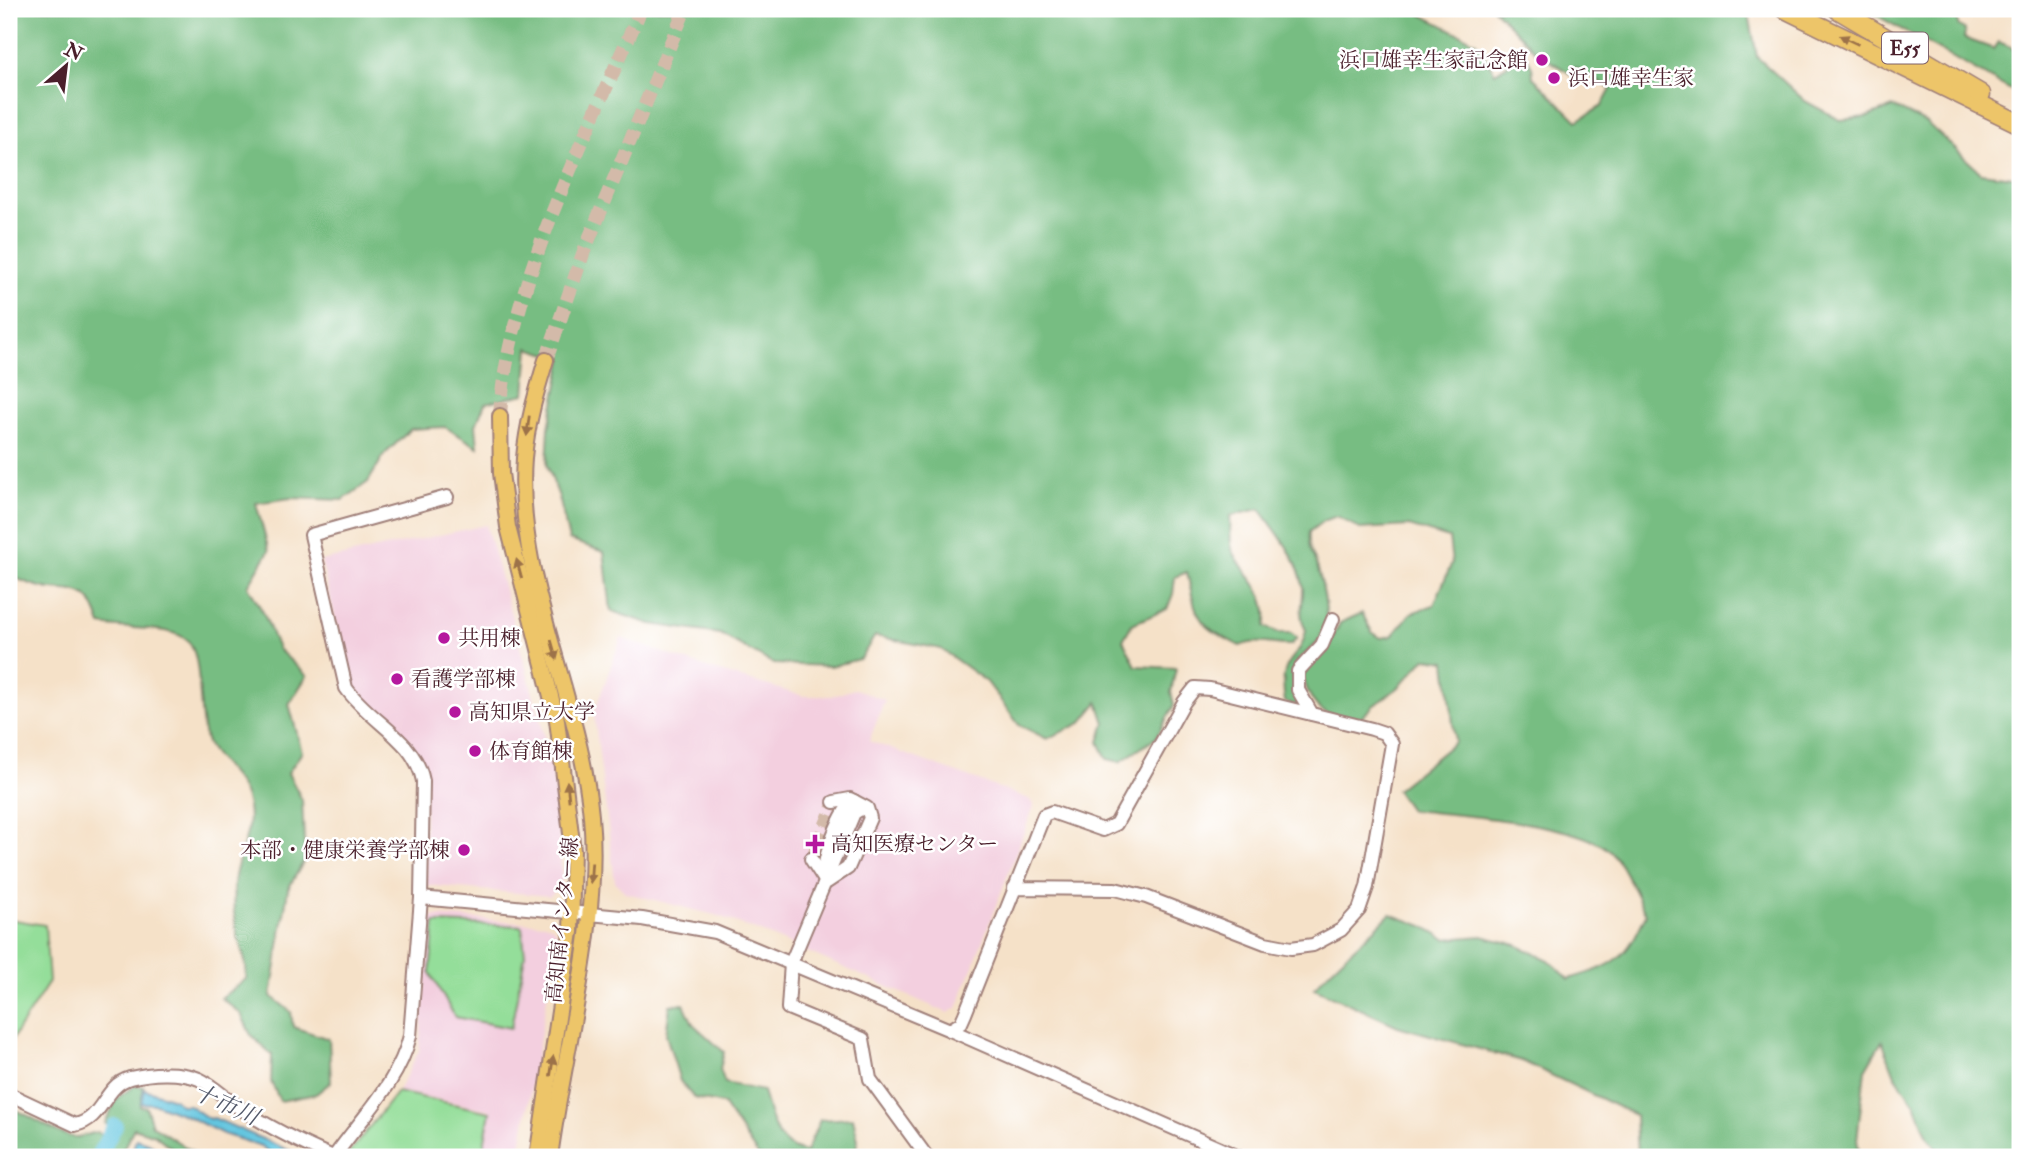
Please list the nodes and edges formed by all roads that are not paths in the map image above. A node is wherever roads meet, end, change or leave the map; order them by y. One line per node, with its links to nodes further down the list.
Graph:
1 (1785, 9): 6 (highway, one-way to 1)
2 (1837, 9): 4 (highway, E55)
3 (1848, 9): 4 (highway)
4 (1972, 89): 5 (highway, E55)
5 (2020, 118)
6 (2020, 124)
7 (546, 360): 18 (main road, 高知南インター線, one-way to 18)
8 (500, 416): 18 (main road, 高知南インター線, one-way to 8)
9 (447, 497): 17 (street)
10 (1333, 619): 11 (street)
11 (1312, 714): 16 (street); 16 (street)
12 (834, 802): 13 (street)
13 (859, 804): 15 (street); 15 (street)
14 (811, 859): 15 (street)
15 (827, 882): 19 (street)
16 (1014, 888): 20 (street)
17 (421, 898): 18 (street); 22 (street)
18 (580, 914): 19 (street); 23 (main road, 高知南インター線, one-way to 18); 24 (main road, 高知南インター線)
19 (791, 963): 20 (street); 25 (street)
20 (950, 1030): 26 (street)
21 (9, 1094): 22 (street)
22 (334, 1157)
23 (537, 1157)
24 (550, 1157)
25 (926, 1157)
26 (1239, 1157)

